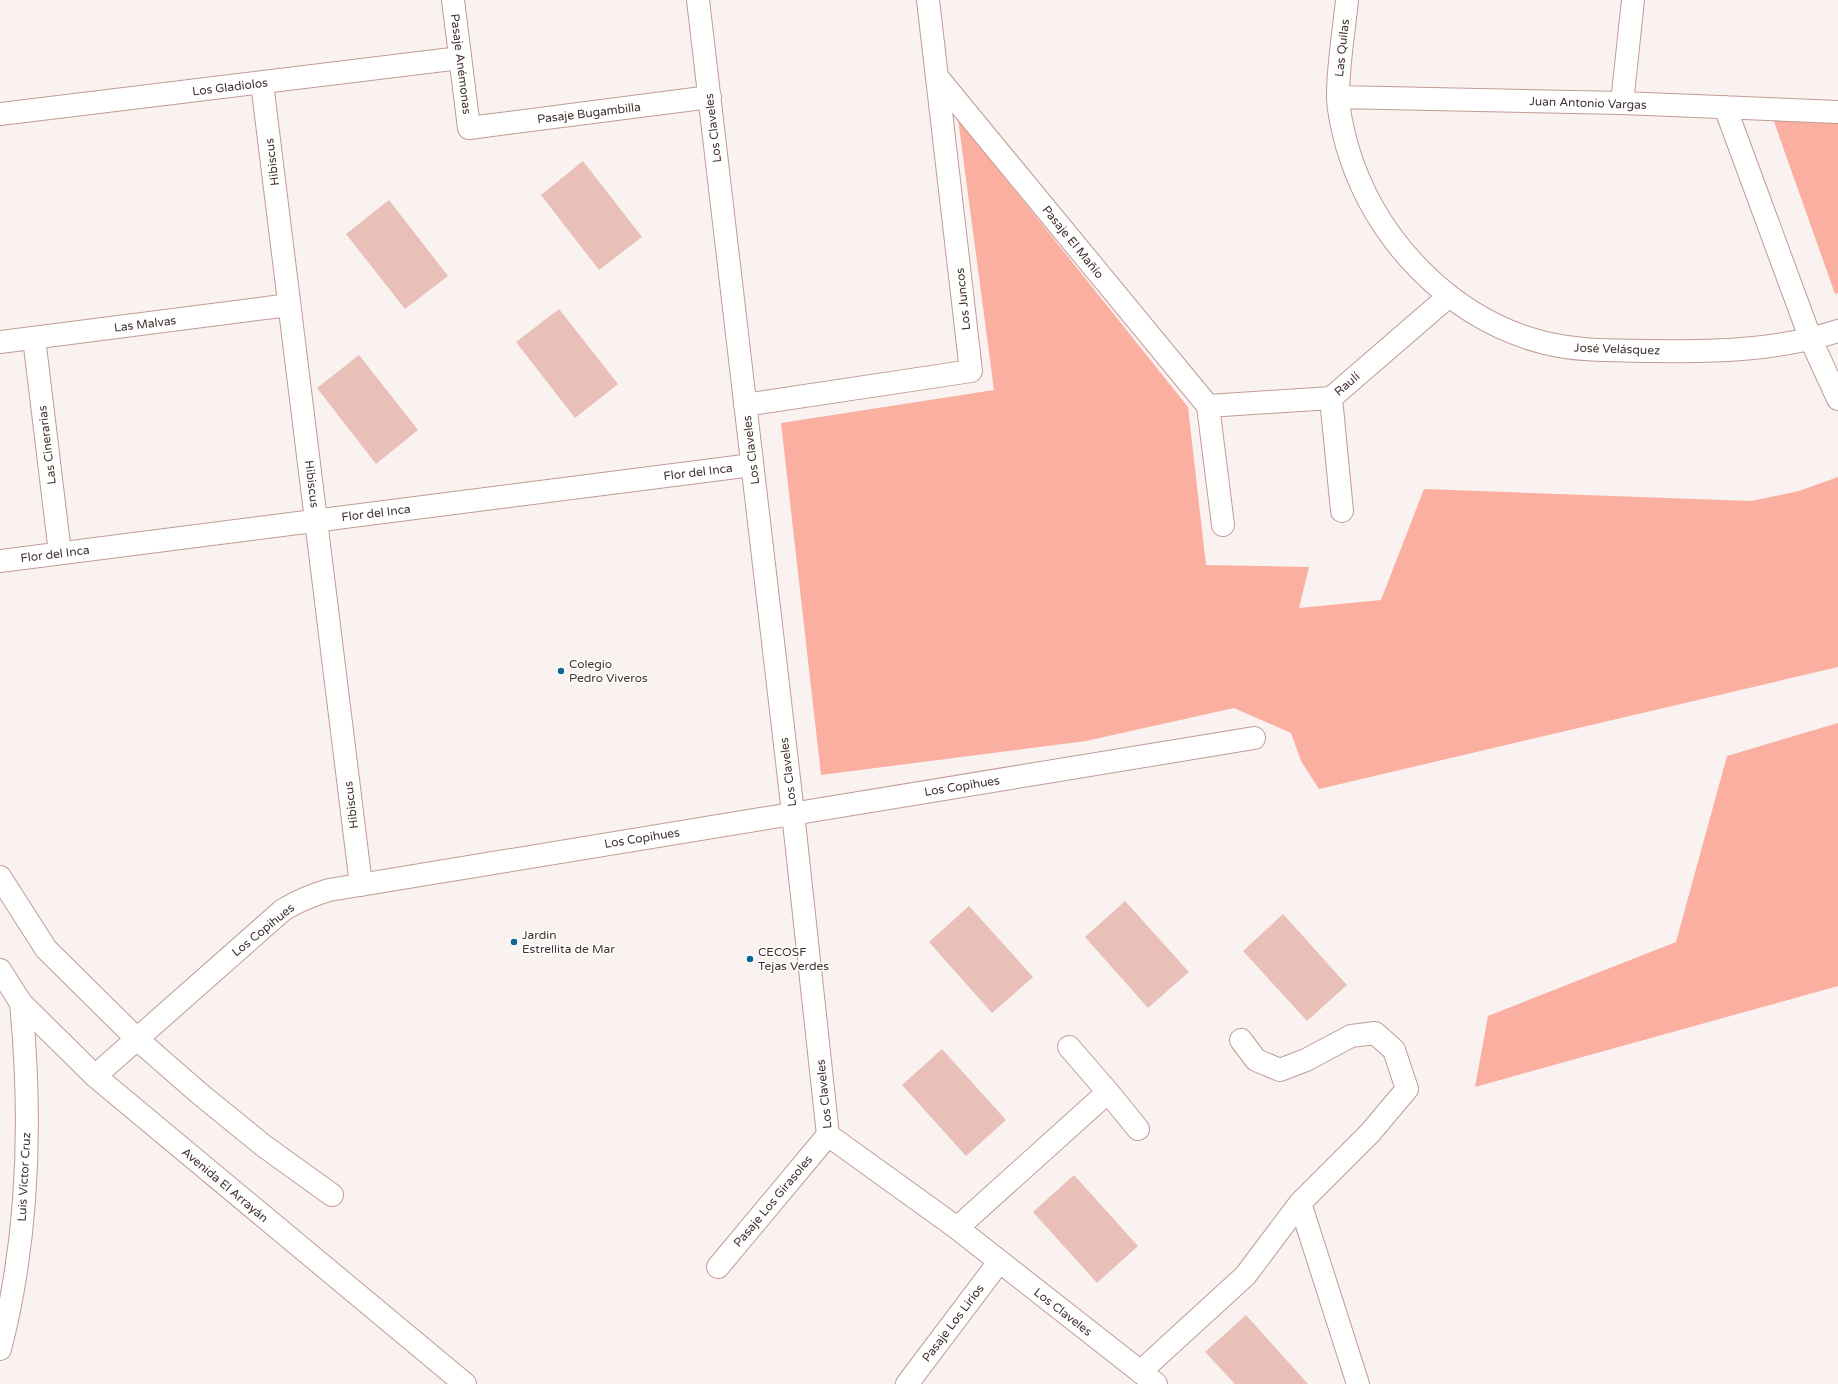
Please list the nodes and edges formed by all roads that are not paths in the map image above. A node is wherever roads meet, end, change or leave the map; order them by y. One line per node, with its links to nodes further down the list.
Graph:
1 (453, 0): 6 (street, Pasaje Anémonas)
2 (698, 0): 9 (street, Los Claveles)
3 (928, 0): 7 (street, Los Juncos)
4 (1347, 0): 10 (street, Las Quilas)
5 (1633, 0): 11 (street)
6 (460, 58): 8 (street, Los Gladiolos); 15 (street, Pasaje Anémonas)
7 (938, 78): 24 (street, Los Juncos); 25 (street, Pasaje El Mañío)
8 (262, 83): 14 (street, Los Gladiolos); 17 (street, Hibiscus)
9 (710, 97): 15 (street, Pasaje Bugambilla); 24 (street, Los Claveles)
10 (1338, 97): 11 (street, Juan Antonio Vargas); 16 (street, José Velásquez)
11 (1622, 103): 12 (street, Juan Antonio Vargas)
12 (1725, 108): 13 (street, Juan Antonio Vargas); 20 (street)
13 (1838, 112)
14 (0, 114)
15 (469, 128)
16 (1449, 296): 20 (street, José Velásquez); 22 (street, Raulí)
17 (290, 305): 19 (street, Las Malvas); 28 (street, Hibiscus)
18 (1838, 331): 20 (street, José Velásquez)
19 (34, 338): 21 (street, Las Malvas); 30 (street, Las Cinerarias)
20 (1811, 340): 23 (street)
21 (0, 342)
22 (1331, 398): 25 (street); 27 (street, Raulí)
23 (1838, 399)
24 (745, 405): 26 (street, Los Claveles)
25 (1208, 406): 29 (street)
26 (752, 465): 28 (street, Flor del Inca); 33 (street, Los Claveles)
27 (1342, 511)
28 (316, 520): 30 (street, Flor del Inca); 35 (street, Hibiscus)
29 (1223, 525)
30 (60, 553): 31 (street, Flor del Inca)
31 (0, 561)
32 (1254, 738): 33 (street, Los Copihues)
33 (793, 813): 35 (street, Los Copihues); 44 (street, Los Claveles)
34 (0, 877): 38 (street)
35 (361, 885): 38 (street, Los Copihues)
36 (0, 970): 37 (street, Avenida El Arrayán)
37 (21, 1003): 41 (street, Avenida El Arrayán); 50 (street, Luis Víctor Cruz)
38 (137, 1039): 41 (street, Los Copihues); 45 (street)
39 (1241, 1040): 46 (street)
40 (1068, 1047): 42 (street)
41 (94, 1076): 52 (street, Avenida El Arrayán)
42 (1108, 1092): 43 (street); 47 (street)
43 (1138, 1129)
44 (828, 1135): 47 (street, Los Claveles); 49 (street, Pasaje Los Girasoles)
45 (332, 1194)
46 (1300, 1203): 51 (street); 54 (street)
47 (957, 1228): 48 (street, Los Claveles)
48 (999, 1262): 51 (street, Los Claveles); 53 (street, Pasaje Los Lirios)
49 (718, 1267)
50 (0, 1349)
51 (1148, 1378)
52 (465, 1384)
53 (907, 1384)
54 (1358, 1384)

